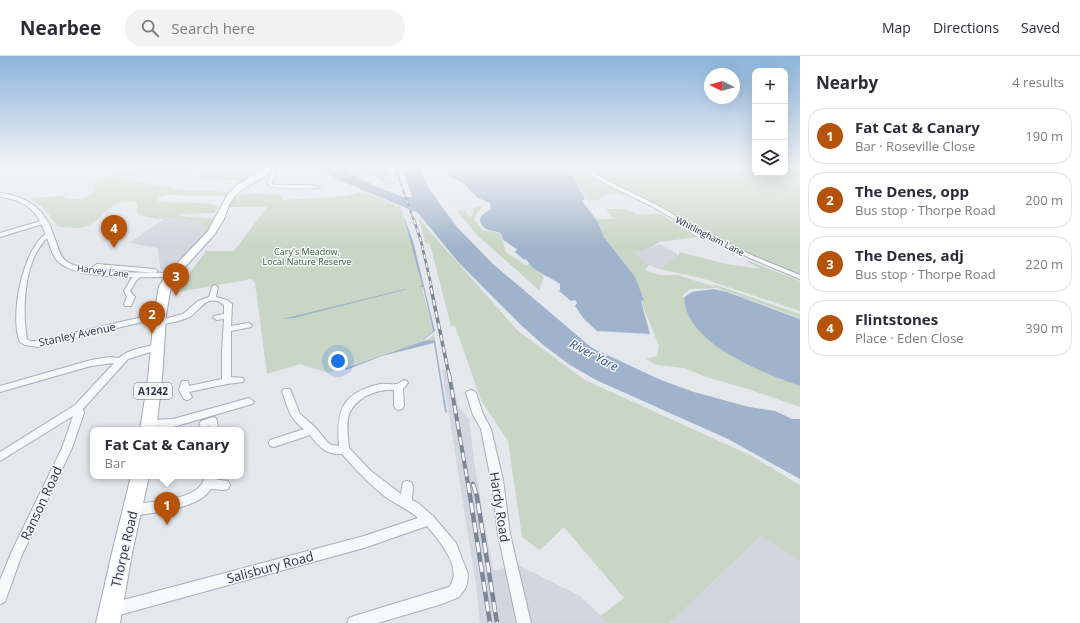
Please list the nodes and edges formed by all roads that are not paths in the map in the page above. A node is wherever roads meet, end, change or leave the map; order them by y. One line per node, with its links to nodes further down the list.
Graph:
1 (234, 193): 9 (main road, A1242)
2 (630, 193): 8 (street, Whitlingham Lane)
3 (0, 195): 4 (street, Harvey Lane)
4 (44, 222): 5 (street); 6 (street, Harvey Lane)
5 (0, 235)
6 (49, 236): 7 (street, Harvey Lane); 13 (street, Stanley Avenue)
7 (148, 272): 9 (street, Harvey Lane); 12 (street)
8 (800, 276)
9 (174, 277): 13 (main road, A1242)
10 (215, 287): 11 (street)
11 (212, 298): 13 (street); 14 (street)
12 (128, 304)
13 (161, 314): 18 (main road, A1242)
14 (228, 315): 15 (street); 17 (street)
15 (217, 318)
16 (248, 325): 17 (street)
17 (228, 329): 21 (street)
18 (157, 347): 19 (street); 30 (main road, A1242)
19 (121, 361): 22 (street); 28 (street)
20 (240, 380): 21 (street)
21 (227, 381): 23 (street)
22 (0, 389)
23 (185, 390)
24 (287, 391): 32 (street)
25 (471, 393): 46 (street, Hardy Road)
26 (249, 402): 30 (street)
27 (399, 406): 34 (street)
28 (78, 408): 35 (street); 43 (street, Ranson Road)
29 (204, 424): 31 (street)
30 (148, 427)
31 (214, 427)
32 (312, 431): 33 (street); 34 (street)
33 (274, 443)
34 (343, 445): 40 (street)
35 (0, 457)
36 (139, 479): 41 (main road, Thorpe Road)
37 (209, 480): 38 (street); 41 (street)
38 (224, 485)
39 (407, 486): 40 (street)
40 (406, 503): 42 (street)
41 (132, 510): 44 (main road, Thorpe Road)
42 (429, 520): 44 (street, Salisbury Road); 45 (street)
43 (0, 597)
44 (109, 617)
45 (354, 623)
46 (524, 623)

